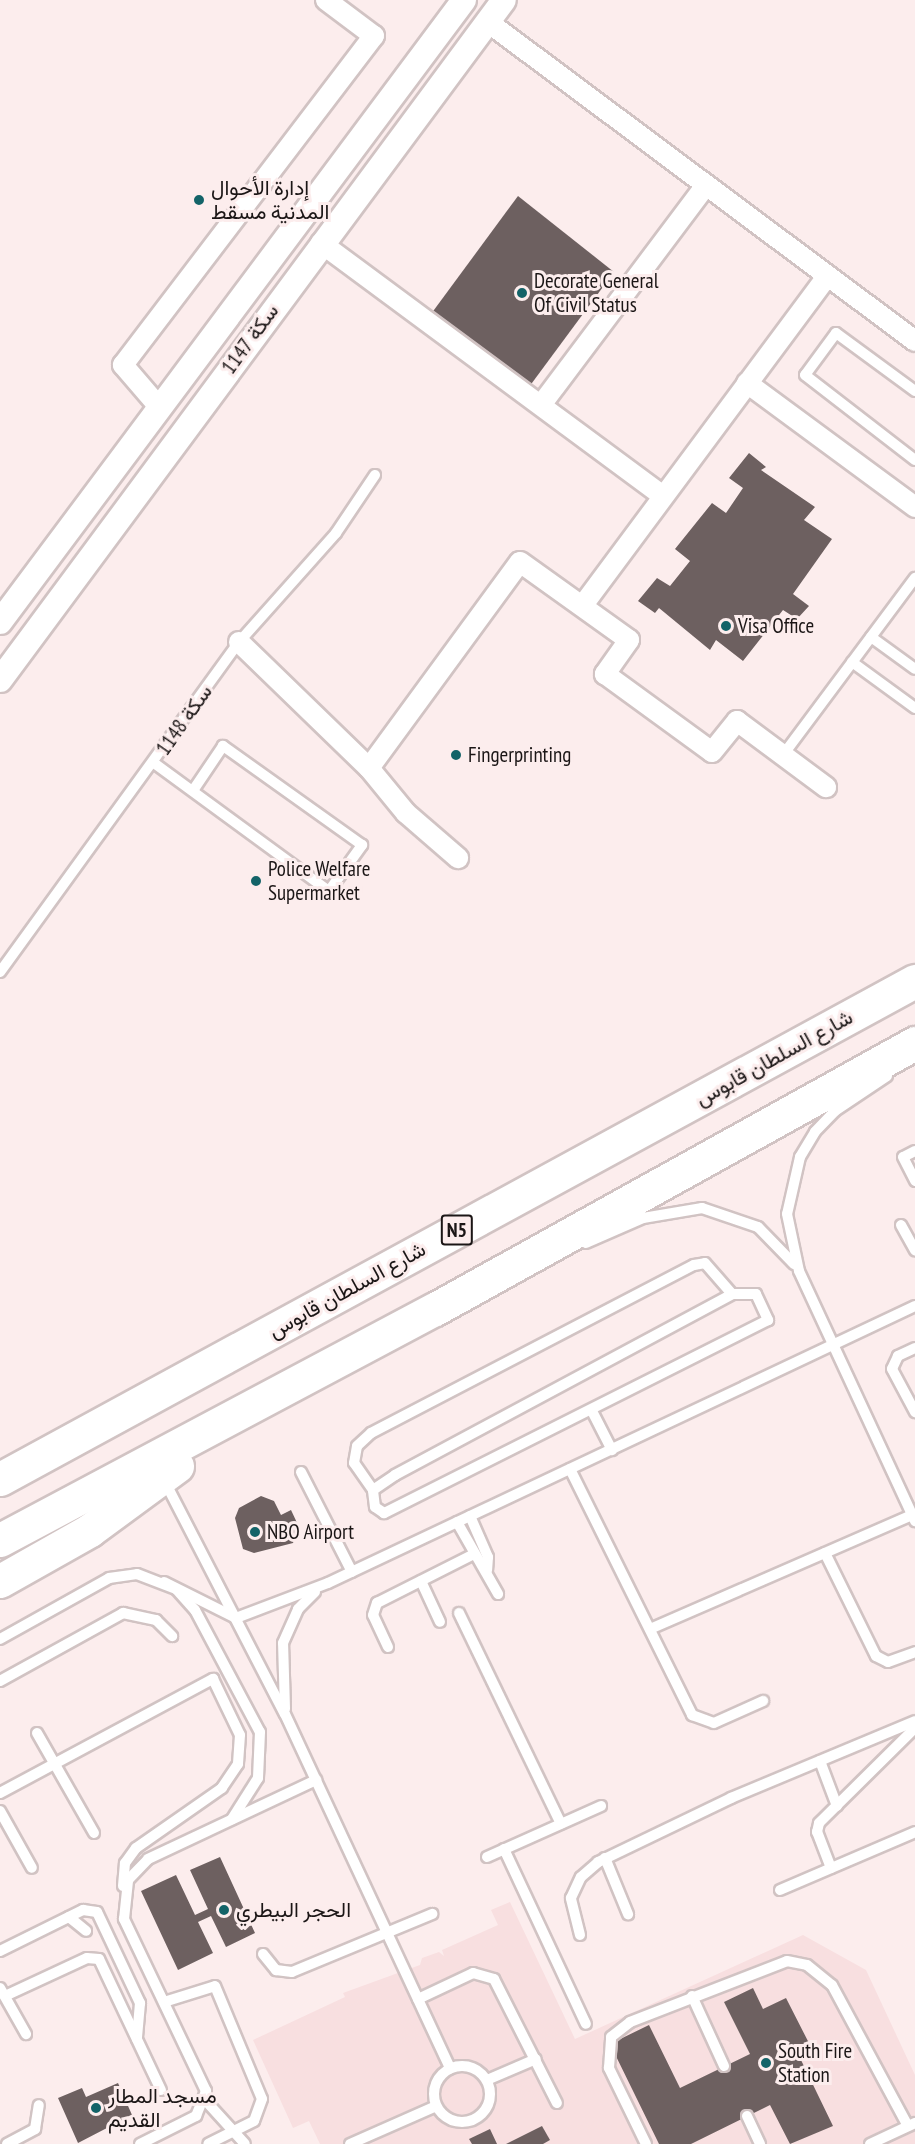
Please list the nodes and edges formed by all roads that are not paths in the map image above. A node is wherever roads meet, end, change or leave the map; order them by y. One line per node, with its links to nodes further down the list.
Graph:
1 (327, 0): 13 (street)
2 (464, 0): 13 (street, سكة 1147)
3 (504, 0): 4 (street, سكة 1147)
4 (488, 22): 5 (street); 6 (street, سكة 1147)
5 (706, 185): 7 (street); 12 (street)
6 (321, 243): 12 (street); 25 (street, سكة 1147)
7 (827, 276): 8 (street); 10 (street)
8 (915, 341)
9 (915, 376): 11 (lane)
10 (747, 383): 16 (street); 17 (street)
11 (911, 388): 14 (lane)
12 (541, 405): 16 (street)
13 (160, 408): 20 (street, سكة 1147)
14 (915, 460)
15 (375, 476): 22 (lane, سكة 1148)
16 (663, 496): 19 (street)
17 (915, 507)
18 (915, 578): 21 (lane)
19 (583, 605): 27 (street); 29 (street)
20 (0, 622)
21 (871, 637): 23 (lane); 24 (lane)
22 (239, 642): 28 (lane, سكة 1148); 29 (street)
23 (852, 662): 26 (lane); 27 (lane)
24 (915, 669)
25 (0, 680)
26 (915, 708)
27 (783, 755): 30 (street)
28 (154, 763): 31 (lane); 33 (lane, سكة 1148)
29 (369, 768): 32 (street)
30 (826, 787)
31 (194, 789): 31 (lane)
32 (458, 858)
33 (0, 972)
34 (908, 983): 54 (highway, شارع السلطان قابوس / N5)
35 (915, 1043): 44 (highway)
36 (915, 1057): 41 (lane)
37 (915, 1151): 38 (lane)
38 (915, 1181)
39 (901, 1225): 40 (lane)
40 (915, 1250)
41 (799, 1270): 44 (lane); 45 (lane)
42 (732, 1294): 48 (lane); 55 (lane); 55 (lane)
43 (915, 1306): 45 (lane)
44 (435, 1309): 47 (highway)
45 (834, 1346): 50 (lane); 57 (lane)
46 (915, 1348): 49 (lane)
47 (260, 1404): 53 (highway); 59 (highway)
48 (592, 1411): 50 (lane); 55 (lane)
49 (915, 1412)
50 (612, 1450): 51 (lane)
51 (570, 1469): 56 (lane); 72 (lane)
52 (301, 1472): 63 (lane)
53 (162, 1477): 64 (highway); 70 (lane)
54 (0, 1479)
55 (373, 1490)
56 (470, 1516): 58 (lane); 62 (lane)
57 (914, 1518): 60 (lane)
58 (457, 1522): 61 (lane); 63 (lane)
59 (0, 1540)
60 (825, 1553): 72 (lane); 76 (lane)
61 (474, 1554): 62 (lane); 65 (lane)
62 (487, 1570): 68 (lane)
63 (352, 1572): 67 (lane)
64 (0, 1581)
65 (421, 1581): 71 (lane); 75 (lane)
66 (164, 1582): 70 (lane); 74 (lane); 90 (lane)
67 (328, 1583): 70 (lane); 79 (lane)
68 (498, 1594)
69 (459, 1613): 91 (lane)
70 (236, 1618): 79 (lane)
71 (440, 1622)
72 (650, 1629): 78 (lane)
73 (172, 1636): 77 (lane)
74 (0, 1639)
75 (388, 1647)
76 (915, 1652)
77 (0, 1681)
78 (763, 1701)
79 (285, 1714): 85 (lane)
80 (915, 1720): 83 (lane)
81 (915, 1728): 88 (lane)
82 (37, 1733): 84 (lane)
83 (820, 1761): 88 (lane); 96 (lane)
84 (54, 1763): 86 (lane); 93 (lane); 99 (lane)
85 (316, 1780): 90 (lane); 105 (lane)
86 (0, 1793)
87 (601, 1806): 91 (lane)
88 (837, 1806): 98 (lane)
89 (0, 1811): 97 (lane)
90 (230, 1821): 99 (lane)
91 (561, 1824): 94 (lane)
92 (915, 1832): 98 (lane)
93 (94, 1833)
94 (504, 1849): 95 (lane); 113 (lane)
95 (487, 1857)
96 (604, 1858): 102 (lane); 106 (lane)
97 (32, 1868)
98 (831, 1868): 100 (lane)
99 (124, 1889): 112 (lane)
100 (780, 1890)
101 (432, 1914): 105 (lane)
102 (628, 1914)
103 (69, 1917): 104 (lane); 107 (lane); 115 (lane)
104 (86, 1931)
105 (387, 1932): 108 (lane); 111 (lane)
106 (580, 1935)
107 (0, 1951)
108 (263, 1954)
109 (3, 1992): 114 (lane); 115 (lane)
110 (692, 1996): 117 (lane); 126 (lane); 133 (lane)
111 (418, 1999): 116 (lane); 118 (lane)
112 (164, 2002): 121 (lane); 127 (lane)
113 (586, 2024)
114 (26, 2034)
115 (137, 2039): 120 (lane)
116 (536, 2059): 119 (lane); 122 (lane)
117 (724, 2066)
118 (450, 2068): 119 (lane); 124 (lane)
119 (487, 2080): 124 (lane)
120 (161, 2090)
121 (206, 2100): 127 (lane); 129 (lane)
122 (557, 2103)
123 (39, 2104): 128 (lane)
124 (436, 2106): 132 (lane)
125 (747, 2116): 134 (lane)
126 (912, 2125): 135 (lane)
127 (234, 2132): 130 (lane); 131 (lane)
128 (7, 2144)
129 (140, 2144)
130 (208, 2144)
131 (245, 2144)
132 (350, 2144)
133 (646, 2144)
134 (760, 2144)
135 (870, 2144)

